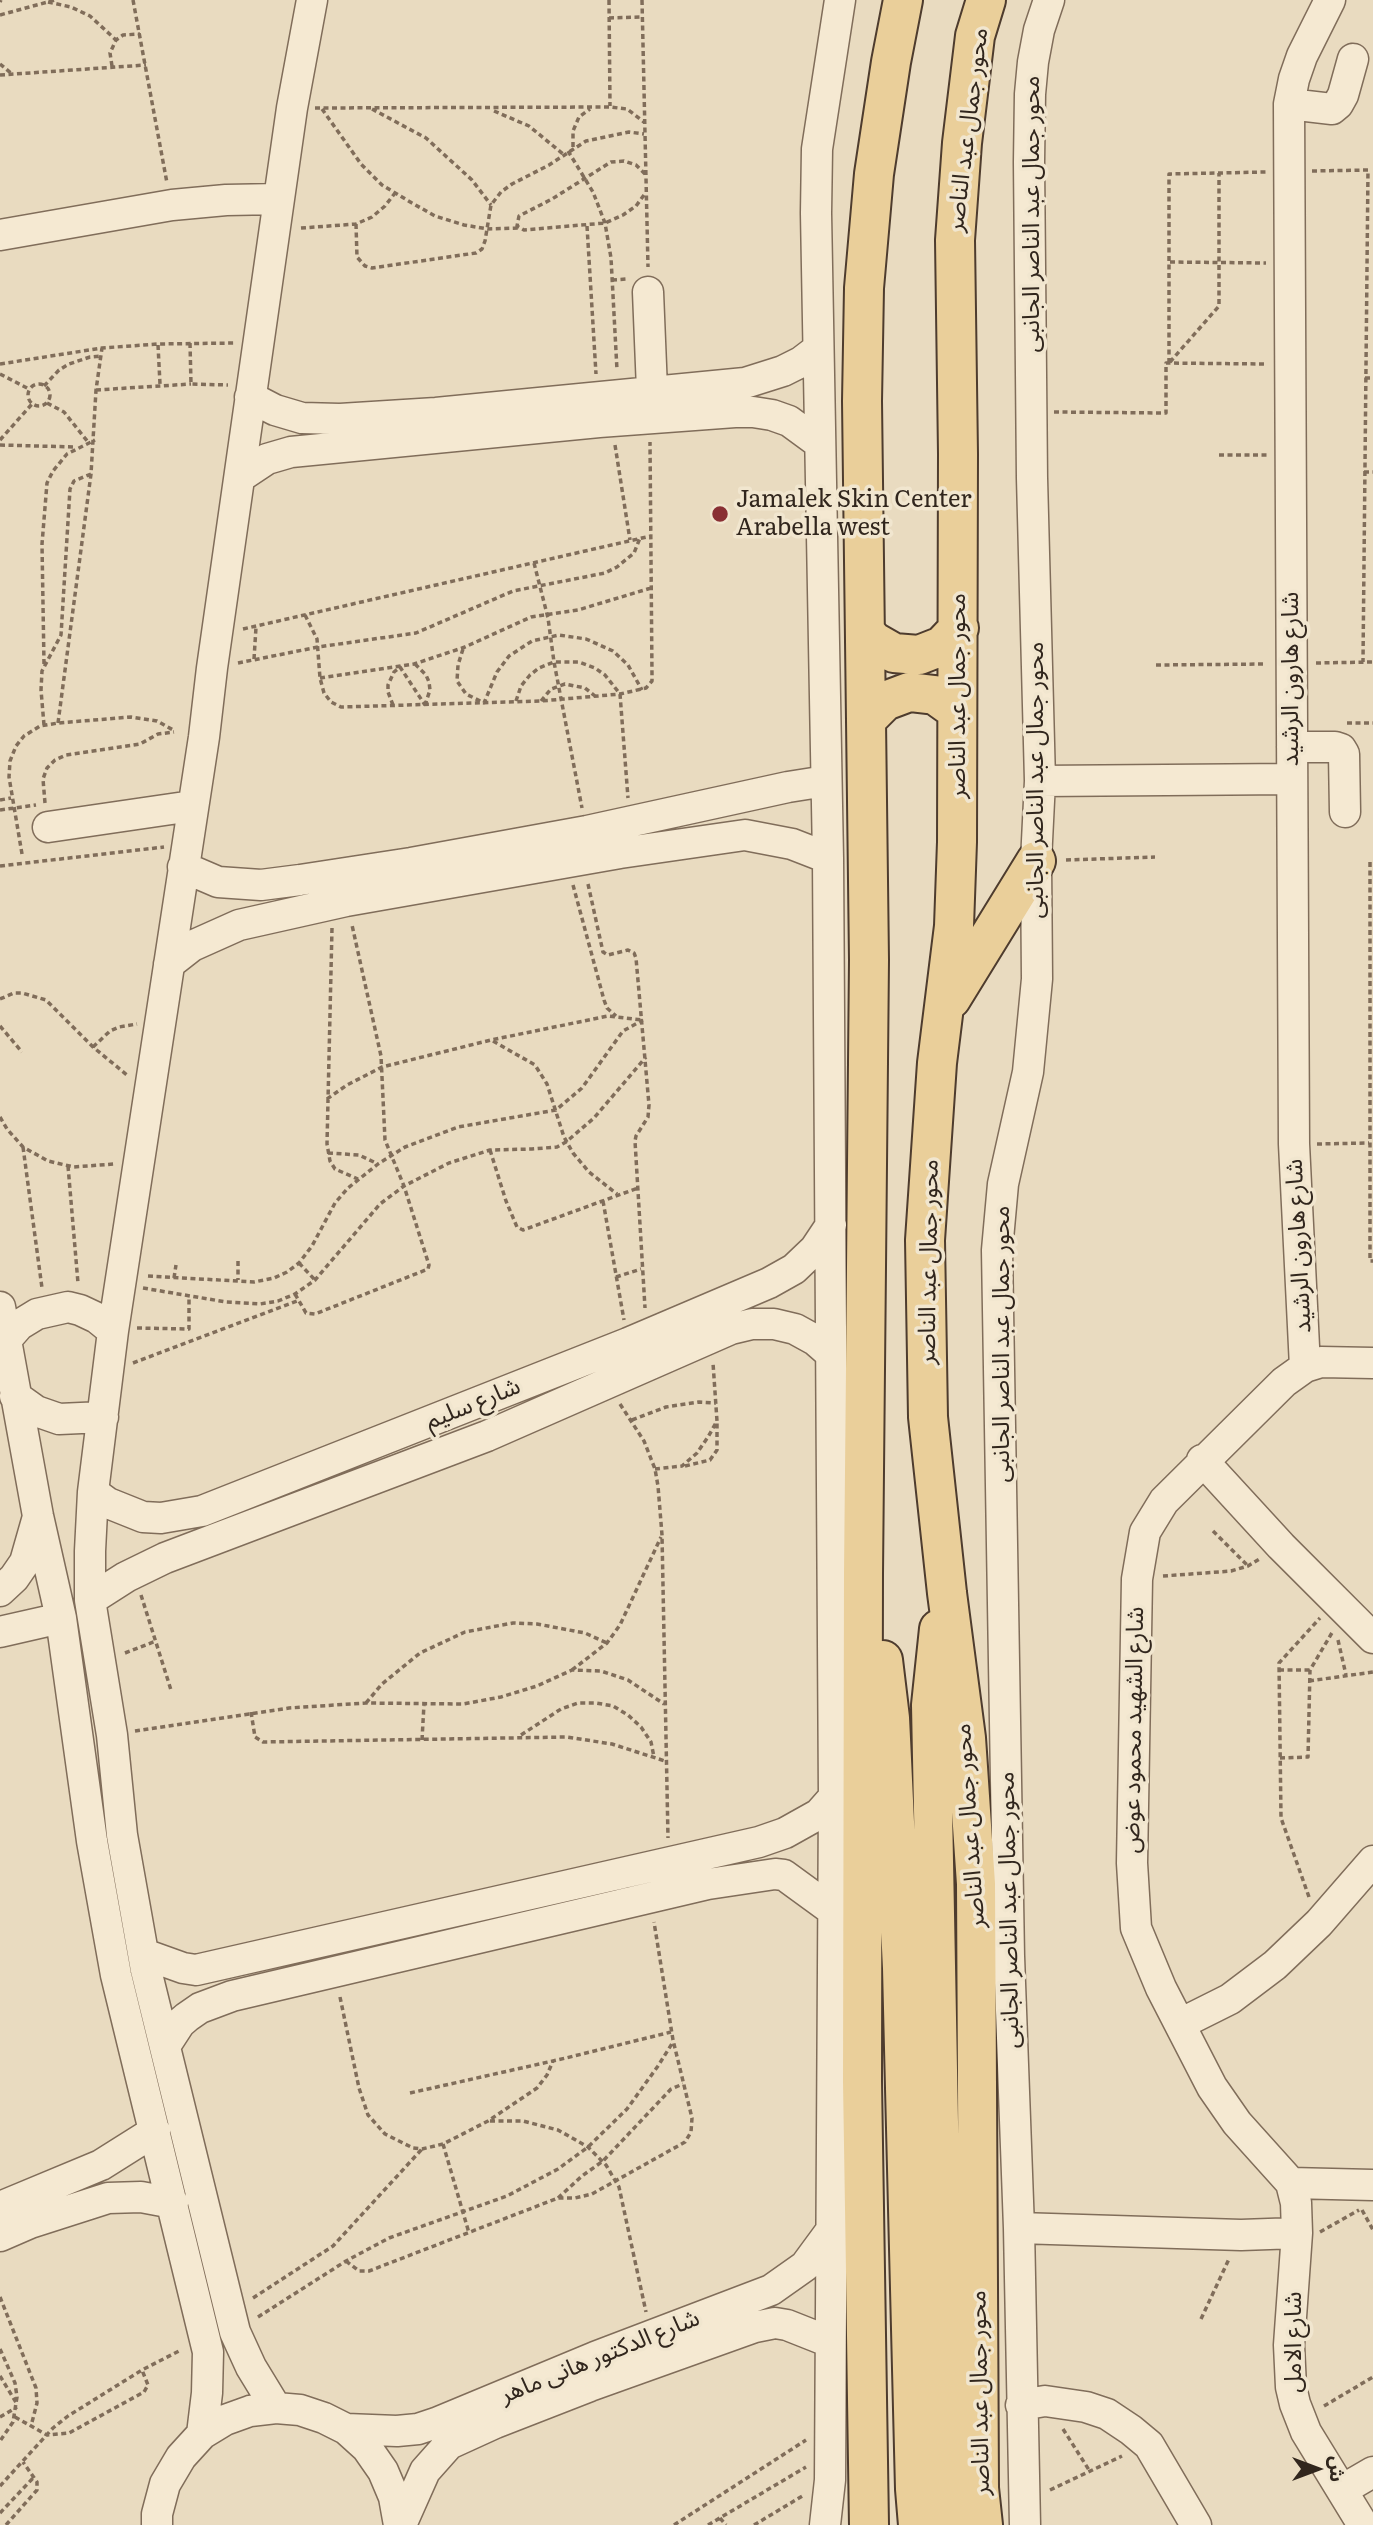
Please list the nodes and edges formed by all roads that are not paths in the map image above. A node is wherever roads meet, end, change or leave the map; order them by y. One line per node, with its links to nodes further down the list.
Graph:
1 (312, 0): 9 (street)
2 (840, 0): 12 (street)
3 (903, 0): 21 (main road)
4 (986, 0): 20 (main road, محور جمال عبد الناصر)
5 (1049, 0): 27 (street, محور جمال عبد الناصر الجانبى)
6 (1330, 0): 8 (street, شارع هارون الرشيد)
7 (1353, 60): 8 (street)
8 (1289, 104): 24 (street, شارع هارون الرشيد)
9 (279, 199): 10 (street); 13 (street)
10 (0, 235)
11 (645, 281): 14 (street)
12 (818, 349): 14 (street); 17 (street)
13 (251, 391): 16 (street); 19 (street)
14 (651, 404): 15 (street); 17 (street)
15 (606, 408): 16 (street); 18 (street)
16 (302, 418): 18 (street)
17 (819, 443): 26 (street)
18 (300, 452): 19 (street)
19 (240, 477): 28 (street)
20 (959, 628): 21 (main road); 22 (main road, محور جمال عبد الناصر)
21 (865, 631): 23 (main road)
22 (956, 710): 23 (main road); 39 (main road, محور جمال عبد الناصر)
23 (867, 719): 57 (main road)
24 (1292, 747): 25 (street, شارع هارون الرشيد); 29 (street)
25 (1292, 779): 27 (street); 47 (street, شارع هارون الرشيد)
26 (826, 781): 31 (street); 34 (street)
27 (1040, 781): 35 (street, محور جمال عبد الناصر الجانبى)
28 (192, 806): 30 (street); 33 (street)
29 (1345, 812)
30 (45, 816)
31 (622, 833): 32 (street); 34 (street)
32 (579, 851): 36 (street); 37 (street)
33 (185, 856): 36 (street); 38 (street)
34 (828, 858): 40 (street)
35 (1036, 861): 39 (main road); 82 (street, محور جمال عبد الناصر الجانبى)
36 (239, 884): 37 (street)
37 (239, 925): 38 (street)
38 (169, 964): 42 (street)
39 (944, 1010): 58 (main road, محور جمال عبد الناصر)
40 (831, 1225): 44 (street); 45 (street, شارع سليم)
41 (0, 1307): 43 (street)
42 (113, 1329): 43 (street); 50 (street)
43 (5, 1341): 48 (street)
44 (831, 1354): 45 (street, شارع سليم); 64 (street)
45 (622, 1357): 49 (street, شارع سليم); 51 (street, شارع سليم)
46 (1373, 1363): 47 (street, شارع الشهيد محمود عوض)
47 (1305, 1367): 53 (street, شارع الشهيد محمود عوض)
48 (15, 1396): 50 (street); 56 (street)
49 (474, 1404): 51 (street); 52 (street, شارع سليم)
50 (103, 1417): 55 (street)
51 (487, 1436): 54 (street, شارع سليم)
52 (366, 1447): 54 (street); 55 (street, شارع سليم)
53 (1202, 1460): 63 (street); 72 (street, شارع الشهيد محمود عوض)
54 (378, 1479): 60 (street, شارع سليم)
55 (93, 1492): 60 (street)
56 (38, 1516): 59 (street); 61 (street)
57 (863, 1573): 64 (main road); 103 (main road)
58 (947, 1592): 104 (main road); 105 (main road, محور جمال عبد الناصر)
59 (0, 1593): 62 (street)
60 (90, 1600): 69 (street)
61 (61, 1618): 62 (street); 75 (street)
62 (4, 1631)
63 (1373, 1638)
64 (848, 1796): 65 (street); 68 (street); 74 (main road)
65 (759, 1842): 67 (street); 70 (street)
66 (1370, 1870): 72 (street)
67 (764, 1875): 68 (street); 71 (street)
68 (832, 1910): 74 (street)
69 (144, 1954): 70 (street); 73 (street)
70 (219, 1963): 71 (street)
71 (232, 1996): 73 (street)
72 (1180, 2024): 77 (street, شارع الشهيد محمود عوض)
73 (165, 2046): 87 (street)
74 (847, 2082): 83 (street); 102 (main road)
75 (155, 2130): 76 (street); 80 (street)
76 (101, 2165): 79 (street); 81 (street)
77 (1291, 2183): 78 (street); 85 (street, شارع الامل)
78 (1367, 2197)
79 (108, 2198): 80 (street); 84 (street)
80 (173, 2203): 90 (street)
81 (0, 2207)
82 (1019, 2228): 85 (street); 91 (street, محور جمال عبد الناصر الجانبى)
83 (830, 2232): 86 (street, شارع الدكتور هانى ماهر); 89 (street)
84 (0, 2236)
85 (1297, 2239): 97 (street, شارع الامل)
86 (771, 2290): 88 (street); 94 (street, شارع الدكتور هانى ماهر)
87 (233, 2322): 90 (street); 92 (street)
88 (775, 2323): 89 (street, شارع الدكتور هانى ماهر); 94 (street, شارع الدكتور هانى ماهر)
89 (830, 2342): 101 (street)
90 (206, 2345): 95 (street)
91 (1033, 2403): 98 (street, محور جمال عبد الناصر الجانبى); 106 (street)
92 (276, 2408): 93 (street); 95 (street)
93 (346, 2430): 94 (street, شارع الدكتور هانى ماهر); 100 (street)
94 (442, 2433): 100 (street, شارع الدكتور هانى ماهر)
95 (202, 2434): 99 (street)
96 (1373, 2472): 97 (street)
97 (1342, 2490): 107 (street, شارع الامل)
98 (1024, 2514)
99 (157, 2525)
100 (400, 2525)
101 (825, 2525)
102 (869, 2525)
103 (918, 2525)
104 (950, 2525)
105 (984, 2525)
106 (1196, 2525)
107 (1363, 2525)

